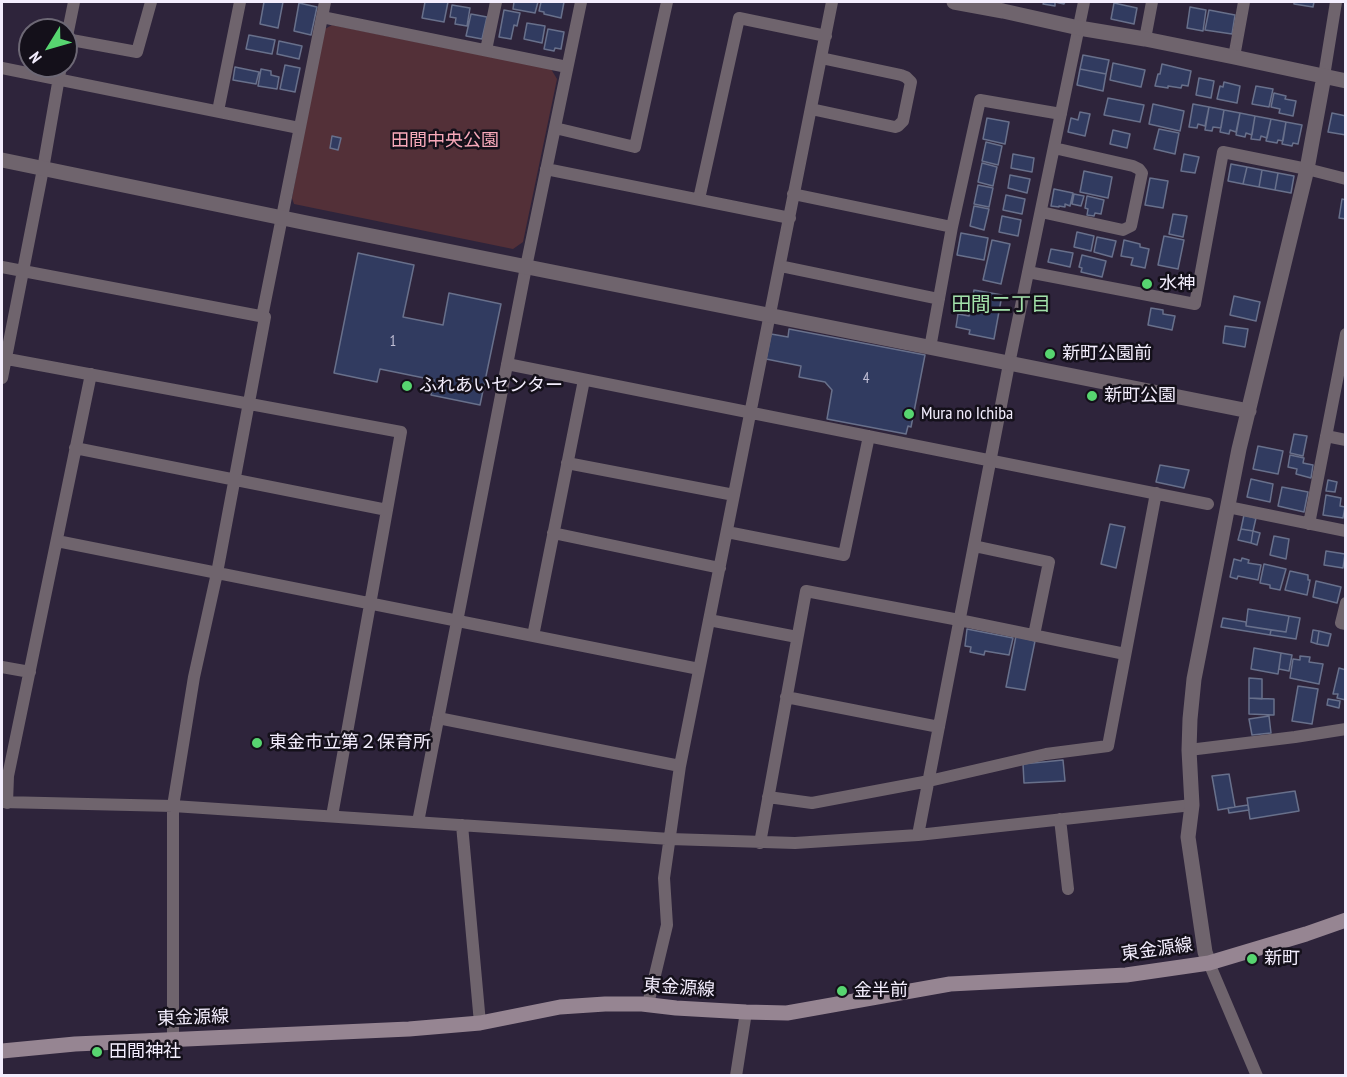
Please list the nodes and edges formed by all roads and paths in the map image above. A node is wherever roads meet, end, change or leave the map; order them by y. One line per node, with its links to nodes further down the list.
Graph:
1 (74, 2): 16 (street)
2 (151, 2): 20 (street)
3 (240, 2): 30 (street)
4 (326, 2): 15 (street)
5 (496, 2): 21 (street)
6 (581, 2): 24 (street)
7 (667, 2): 33 (street)
8 (832, 2): 18 (street)
9 (954, 2): 14 (street)
10 (1084, 2): 17 (street)
11 (1152, 2): 19 (street)
12 (1244, 2): 22 (street)
13 (1336, 2): 26 (street)
14 (1004, 6): 17 (street)
15 (322, 17): 21 (street); 32 (street)
16 (71, 18)
17 (1079, 28): 19 (street); 31 (street)
18 (826, 36): 23 (street); 41 (street)
19 (1145, 39): 22 (street)
20 (78, 42)
21 (486, 50): 24 (street)
22 (1234, 57): 26 (street)
23 (821, 58): 29 (street); 29 (street)
24 (567, 67): 33 (street)
25 (2, 68): 27 (street)
26 (1324, 76): 28 (street); 38 (street)
27 (58, 79): 30 (street); 36 (street)
28 (1346, 81)
29 (811, 109): 40 (street)
30 (218, 111): 32 (street)
31 (1061, 114): 34 (street); 45 (street)
32 (299, 128): 43 (street)
33 (555, 128): 37 (street)
34 (1054, 148): 42 (street); 42 (street)
35 (2, 160): 36 (street)
36 (43, 169): 43 (street); 49 (street)
37 (546, 169): 41 (street); 48 (street)
38 (1307, 169): 39 (street); 50 (street); 64 (street)
39 (1346, 179)
40 (793, 194): 44 (street); 45 (street)
41 (699, 200): 44 (street)
42 (1041, 212): 50 (street)
43 (283, 218): 48 (street); 53 (street)
44 (790, 218): 46 (street)
45 (952, 227): 51 (street)
46 (780, 266): 51 (street); 52 (street)
47 (2, 267): 49 (street)
48 (526, 267): 52 (street); 58 (street)
49 (22, 271): 53 (street); 56 (street)
50 (1028, 272): 59 (street)
51 (939, 299): 55 (street)
52 (770, 316): 55 (street); 65 (street)
53 (262, 317): 63 (street)
54 (1346, 334): 57 (street)
55 (930, 348): 59 (street)
56 (3, 358): 60 (street); 61 (street)
57 (1343, 358): 67 (street)
58 (507, 364): 62 (street); 90 (street)
59 (1009, 364): 64 (street); 70 (street)
60 (91, 374): 63 (street); 69 (street)
61 (2, 378)
62 (584, 380): 65 (street); 71 (street)
63 (249, 404): 72 (street); 77 (street)
64 (1249, 411): 76 (street)
65 (751, 414): 66 (street); 74 (street)
66 (869, 436): 70 (street); 80 (street)
67 (1326, 436): 68 (street); 78 (street)
68 (1346, 440)
69 (75, 448): 72 (street); 82 (street)
70 (991, 460): 73 (street); 83 (street)
71 (567, 463): 74 (street); 81 (street)
72 (235, 479): 77 (street); 85 (street)
73 (1156, 493): 75 (street); 95 (street)
74 (734, 495): 80 (street)
75 (1208, 504)
76 (1228, 507): 78 (street); 103 (street)
77 (387, 510): 87 (street)
78 (1309, 524): 79 (street)
79 (1346, 531)
80 (727, 532): 84 (street)
81 (553, 533): 84 (street); 93 (street)
82 (57, 541): 85 (street); 98 (street)
83 (974, 546): 89 (street); 92 (street)
84 (720, 568): 88 (street)
85 (217, 573): 87 (street); 109 (street)
86 (1346, 603): 91 (street)
87 (370, 604): 90 (street); 110 (street)
88 (709, 620): 94 (street); 97 (street)
89 (959, 620): 92 (street); 94 (street); 101 (street)
90 (457, 621): 93 (street); 100 (street)
91 (1346, 624)
92 (1034, 635): 95 (street)
93 (533, 636): 97 (street)
94 (797, 637): 99 (street)
95 (1125, 654): 105 (street)
96 (2, 667): 98 (street)
97 (699, 669): 104 (street)
98 (30, 672): 107 (street)
99 (786, 697): 101 (street); 106 (street)
100 (438, 718): 104 (street); 112 (street)
101 (939, 727): 105 (street)
102 (1346, 729): 103 (street)
103 (1189, 750): 108 (street)
104 (680, 766): 115 (street)
105 (929, 781): 106 (street); 114 (street)
106 (768, 797): 116 (street)
107 (4, 803): 109 (street)
108 (1192, 805): 111 (street); 119 (street)
109 (173, 806): 110 (street); 123 (street)
110 (332, 816): 112 (street)
111 (1060, 819): 114 (street); 117 (street)
112 (418, 822): 113 (street)
113 (462, 825): 115 (street); 122 (street)
114 (918, 835): 116 (street)
115 (670, 839): 116 (street); 120 (street)
116 (760, 843)
117 (1068, 889)
118 (1346, 920): 119 (main road, 東金源線)
119 (1209, 963): 121 (main road, 東金源線); 126 (street)
120 (648, 1004): 121 (main road, 東金源線); 122 (main road, 東金源線)
121 (746, 1012): 125 (street)
122 (480, 1023): 123 (main road, 東金源線)
123 (173, 1039): 124 (main road, 東金源線)
124 (2, 1051)
125 (736, 1076)
126 (1257, 1076)

